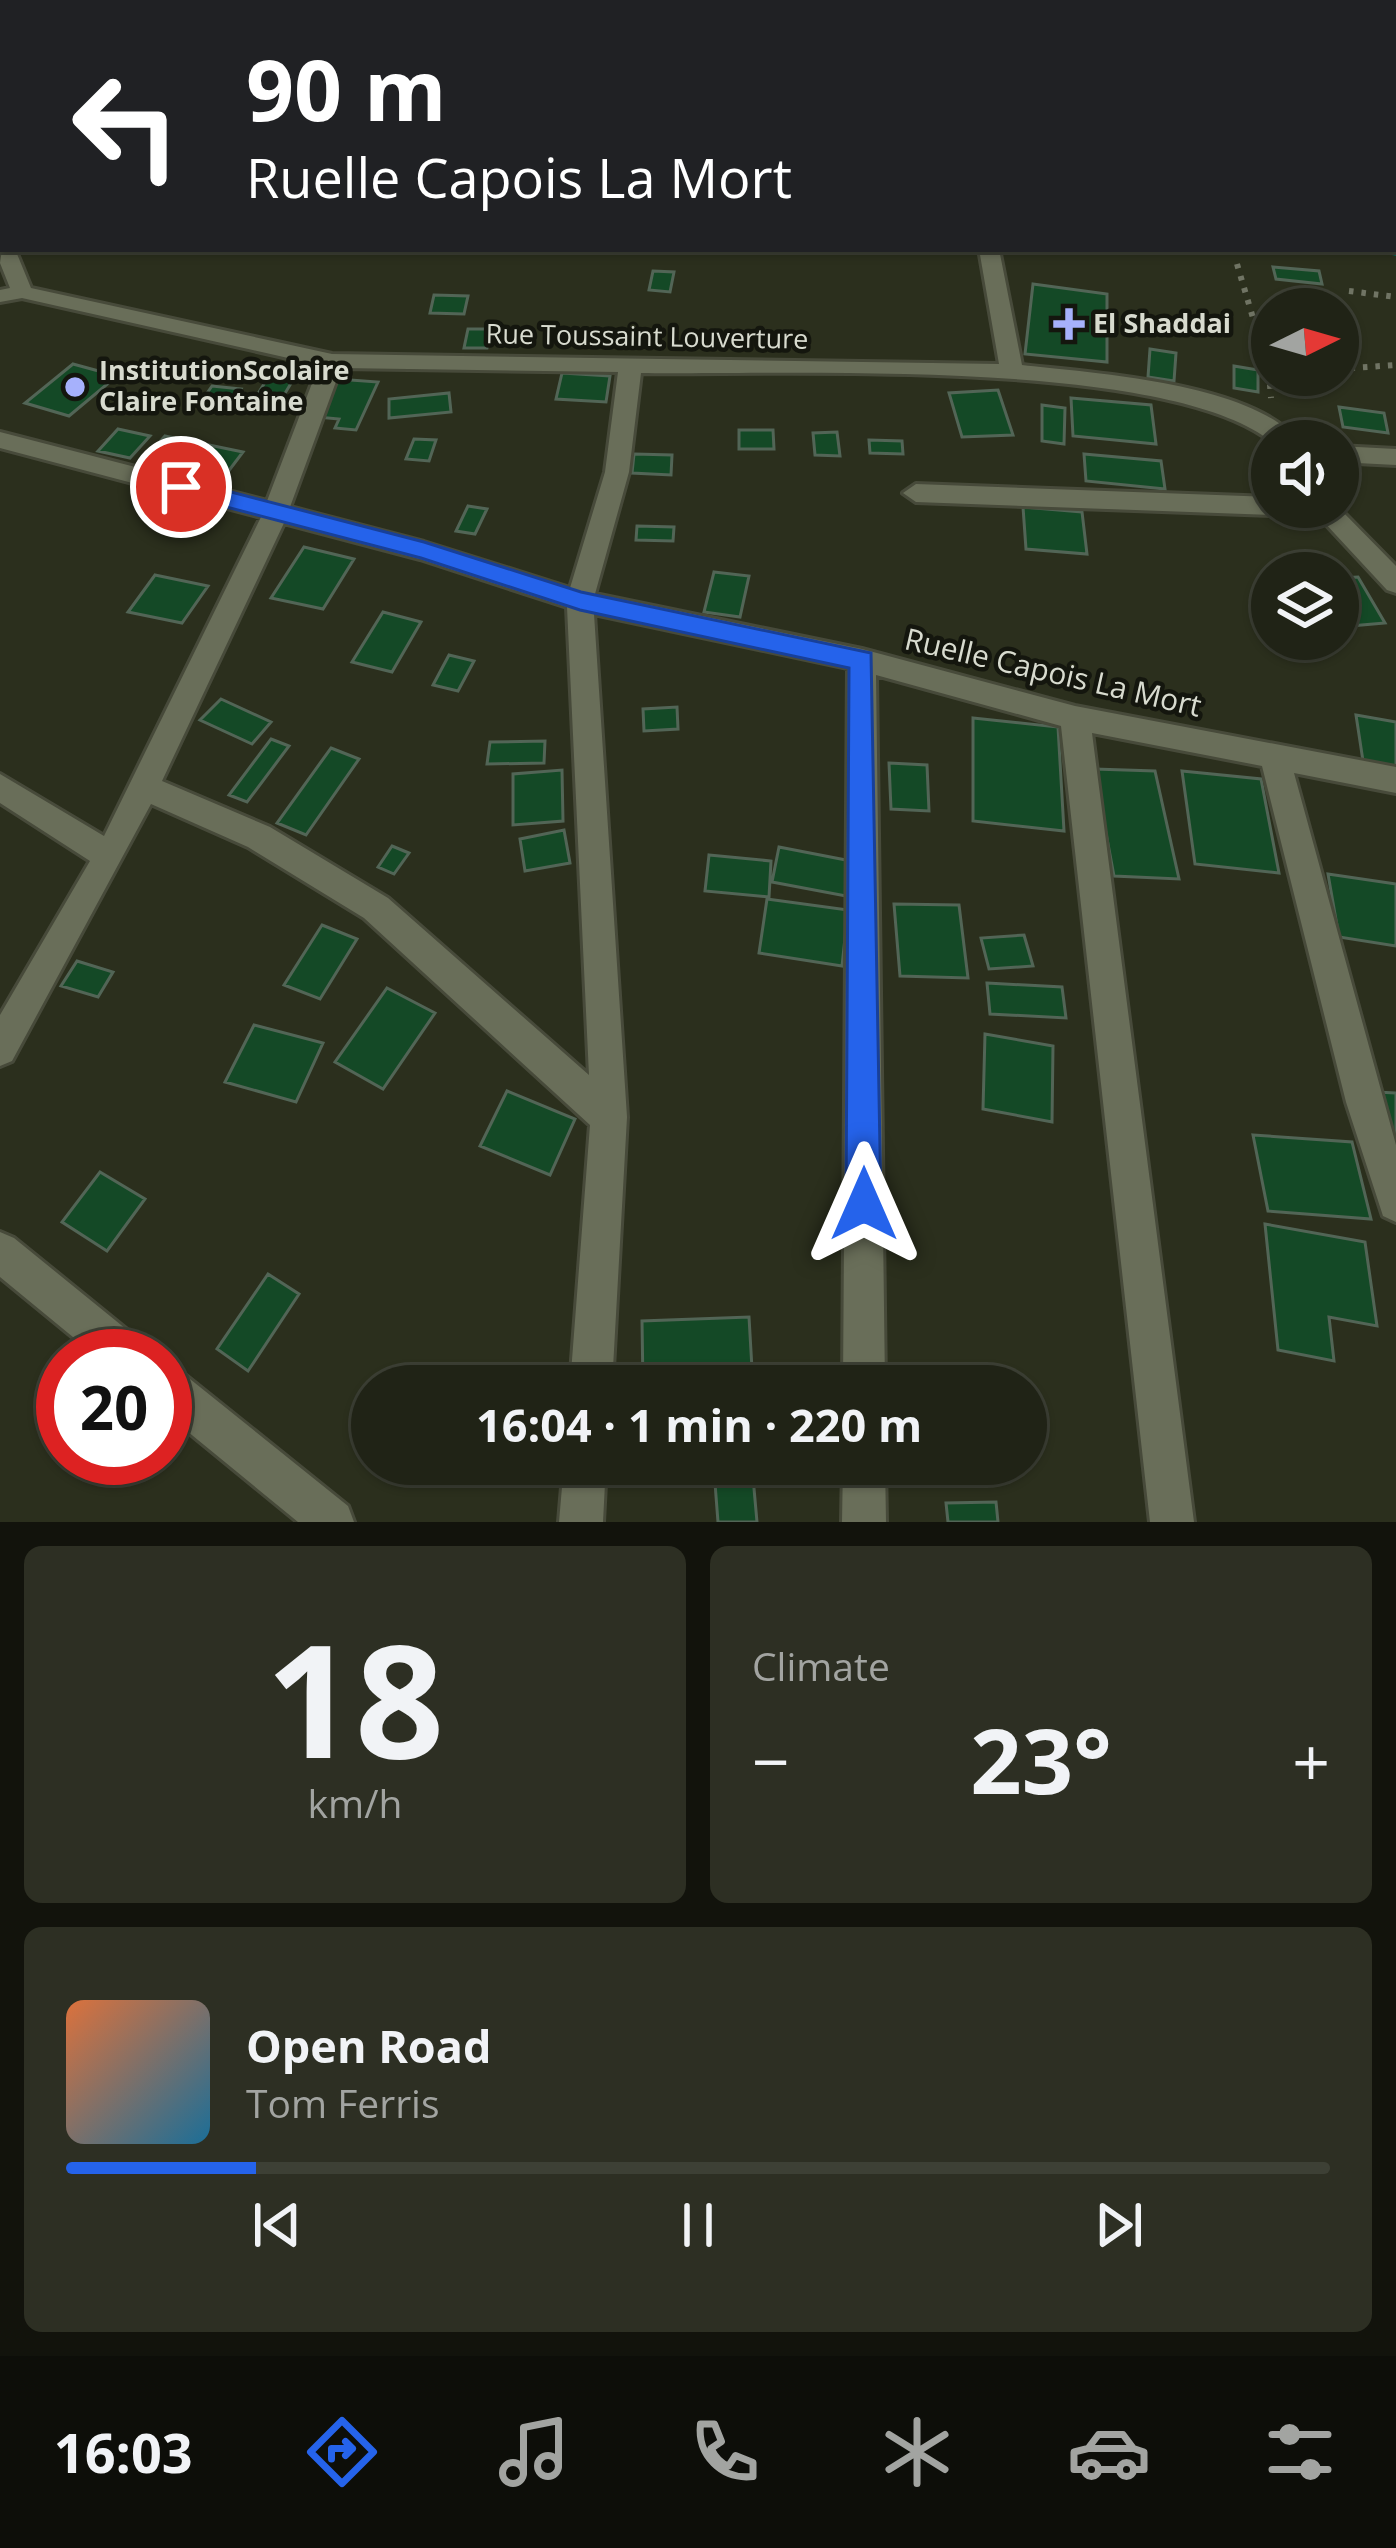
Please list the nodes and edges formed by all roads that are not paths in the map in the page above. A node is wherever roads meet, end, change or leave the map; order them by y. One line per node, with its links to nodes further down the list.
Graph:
1 (4, 252): 3 (street)
2 (990, 252): 6 (street)
3 (11, 294): 4 (street, Rue Toussaint Louverture)
4 (332, 361): 5 (street, Rue Toussaint Louverture); 13 (street)
5 (630, 369): 6 (street, Rue Toussaint Louverture); 16 (street)
6 (1012, 371): 7 (street, Rue Toussaint Louverture)
7 (1251, 424)
8 (0, 440): 13 (street, Ruelle Capois La Mort)
9 (1359, 455): 10 (street)
10 (1396, 457)
11 (916, 493): 12 (street)
12 (1251, 505)
13 (272, 511): 16 (street, Ruelle Capois La Mort); 21 (street)
14 (1345, 528): 15 (street)
15 (1392, 572)
16 (580, 601): 17 (street, Ruelle Capois La Mort); 25 (street)
17 (862, 660): 18 (street, Ruelle Capois La Mort); 30 (street)
18 (1075, 718): 19 (street, Ruelle Capois La Mort); 37 (street)
19 (1274, 755): 20 (street, Ruelle Capois La Mort); 26 (street)
20 (1396, 780)
21 (142, 786): 23 (street); 25 (street)
22 (0, 787): 23 (street)
23 (110, 856): 24 (street)
24 (0, 1049)
25 (609, 1117): 29 (street)
26 (1396, 1203)
27 (0, 1252): 28 (street)
28 (95, 1329)
29 (592, 1365)
30 (864, 1365)
31 (192, 1408): 34 (street)
32 (584, 1485): 35 (street)
33 (864, 1485): 36 (street)
34 (332, 1522)
35 (581, 1522)
36 (865, 1522)
37 (1172, 1522)

